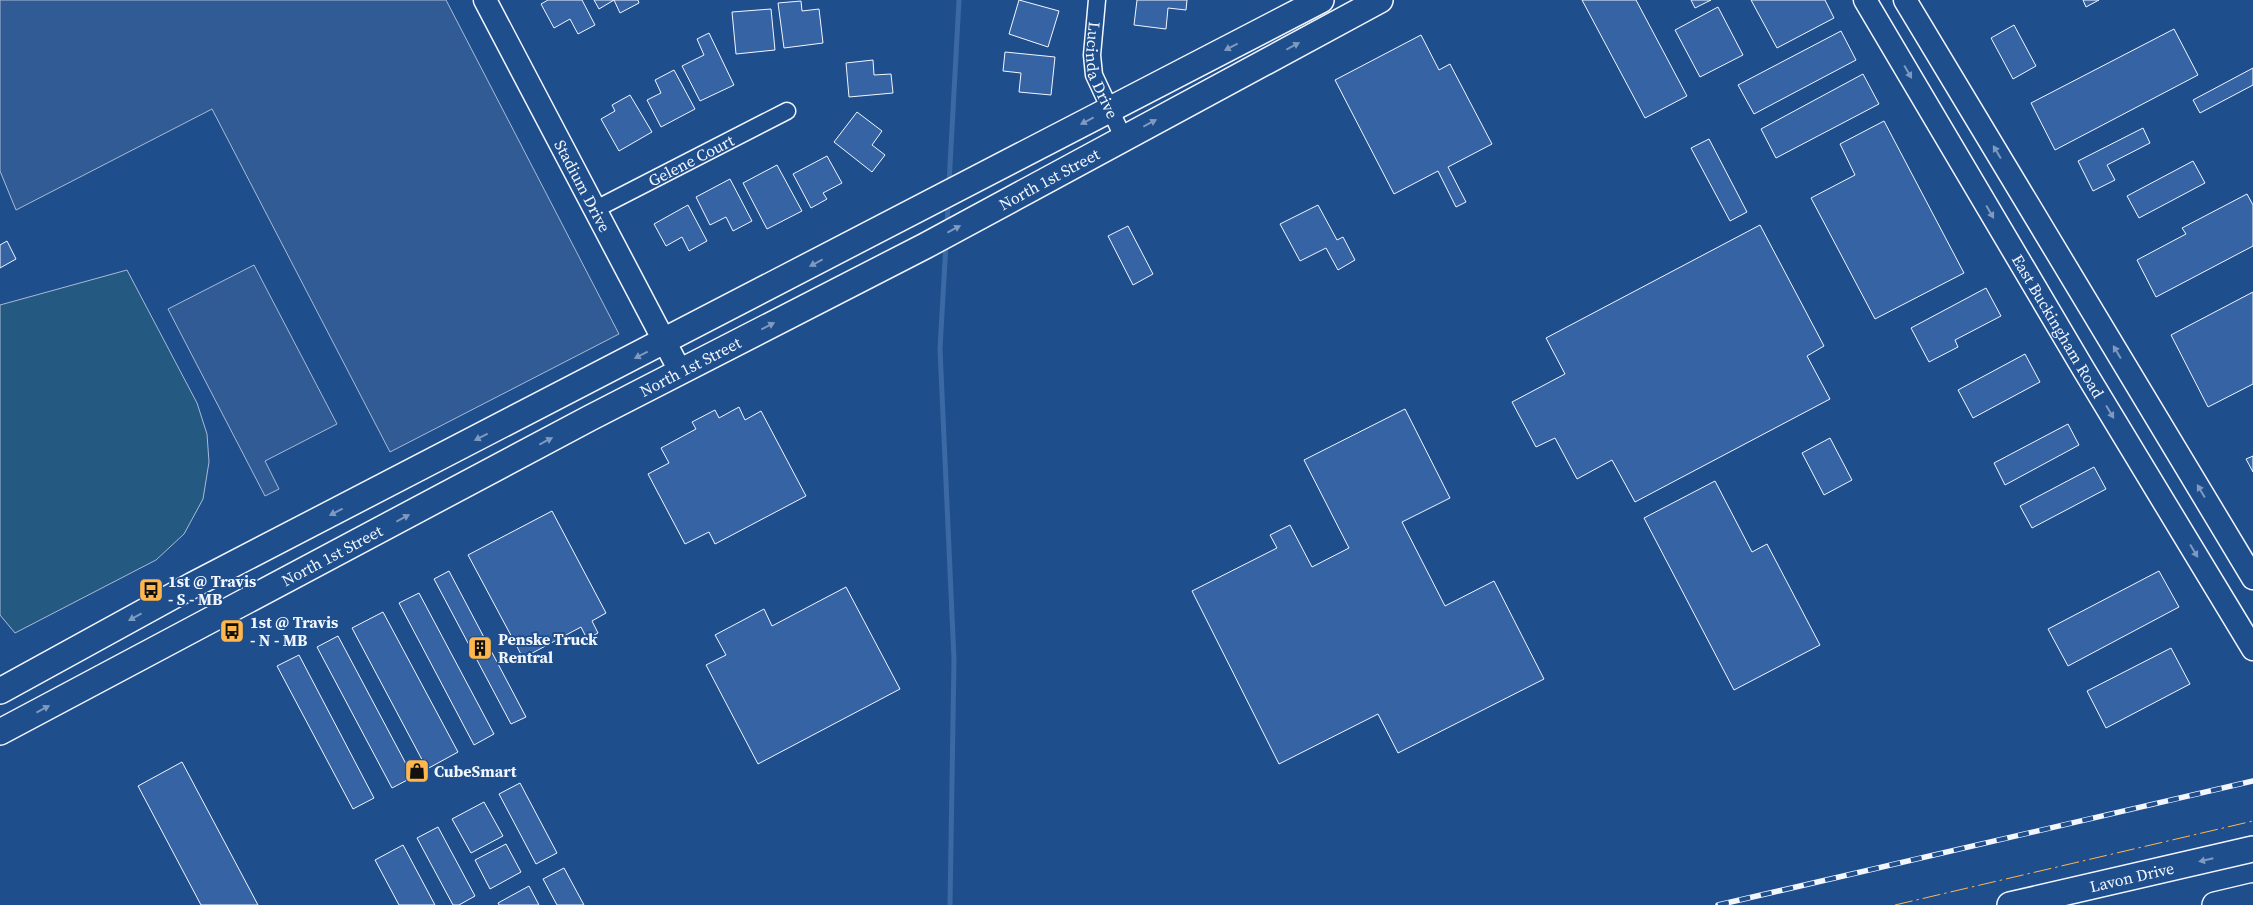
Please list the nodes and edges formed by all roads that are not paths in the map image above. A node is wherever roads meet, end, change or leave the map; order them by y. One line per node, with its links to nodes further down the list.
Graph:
1 (486, 0): 13 (main road, Stadium Drive)
2 (1097, 0): 9 (street, Lucinda Drive)
3 (1321, 0): 9 (main road, North 1st Street, one-way to 9)
4 (1380, 0): 11 (main road, North 1st Street, one-way to 4)
5 (1865, 0): 8 (main road, East Buckingham Road)
6 (1905, 0): 7 (main road)
7 (1921, 26): 8 (main road); 14 (main road, one-way to 7)
8 (1892, 44): 15 (main road, East Buckingham Road, one-way to 15)
9 (1109, 110): 11 (street, Lucinda Drive); 12 (main road, North 1st Street, one-way to 12)
10 (787, 111): 13 (street, Gelene Court)
11 (1123, 137): 16 (main road, North 1st Street, one-way to 11)
12 (921, 208): 16 (main road); 17 (main road, North 1st Street, one-way to 17)
13 (594, 210): 17 (main road, Stadium Drive)
14 (2050, 238): 15 (main road); 19 (main road, one-way to 14)
15 (2016, 256): 22 (main road, East Buckingham Road, one-way to 22)
16 (808, 305): 18 (main road, North 1st Street, one-way to 16)
17 (664, 342): 18 (main road, Stadium Drive); 20 (main road, North 1st Street, one-way to 20)
18 (680, 371): 21 (main road, North 1st Street, one-way to 18)
19 (2253, 578)
20 (167, 599): 21 (main road); 23 (main road, North 1st Street, one-way to 23)
21 (185, 633): 24 (main road, North 1st Street, one-way to 21)
22 (2253, 649)
23 (0, 691)
24 (0, 732)
25 (2253, 849): 27 (main road, Lavon Drive, one-way to 27)
26 (2253, 896): 28 (main road)
27 (2010, 905)
28 (2214, 905)

